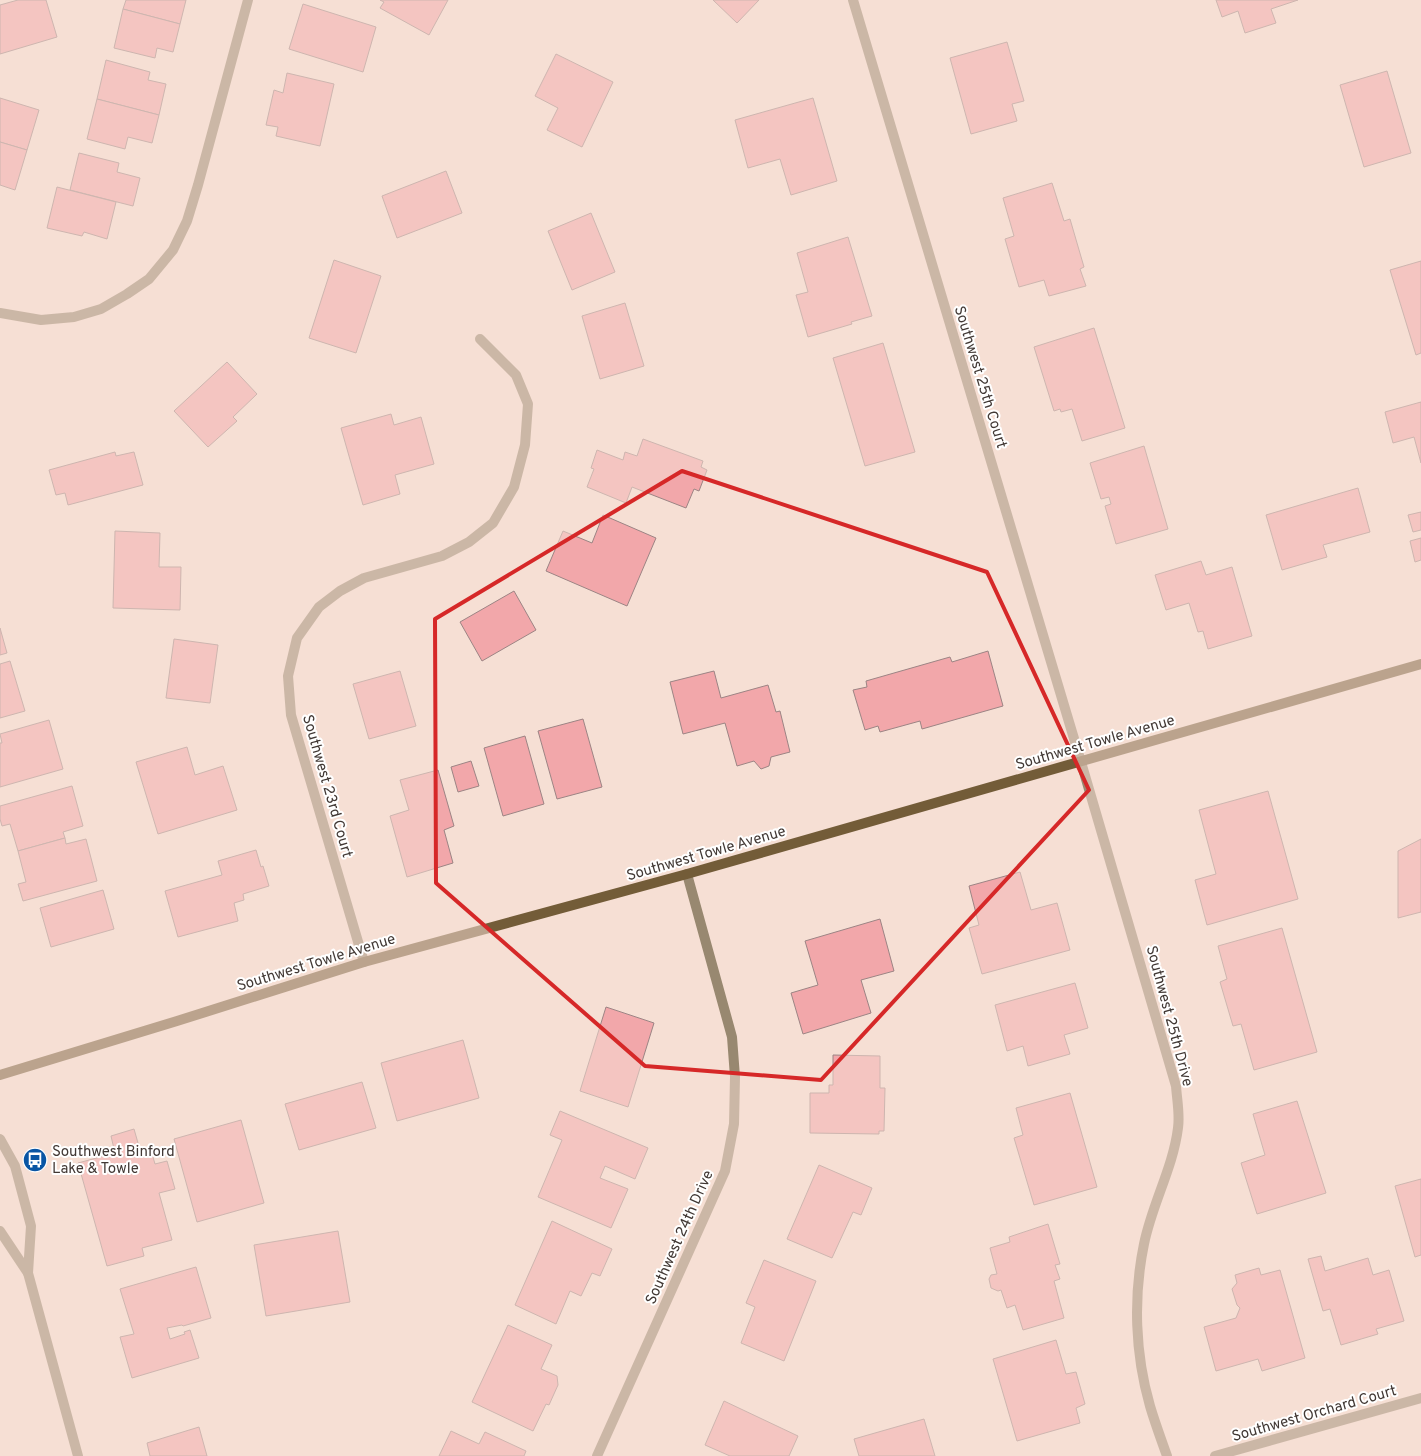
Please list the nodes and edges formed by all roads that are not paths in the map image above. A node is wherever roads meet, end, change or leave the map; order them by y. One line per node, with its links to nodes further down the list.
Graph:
1 (248, 0): 3 (street)
2 (853, 0): 6 (street, Southwest 25th Court)
3 (0, 313)
4 (480, 340): 8 (street, Southwest 23rd Court)
5 (1421, 664): 6 (main road, Southwest Towle Avenue)
6 (1081, 762): 7 (main road, Southwest Towle Avenue); 16 (street, Southwest 25th Drive)
7 (687, 874): 8 (main road, Southwest Towle Avenue); 15 (street, Southwest 24th Drive)
8 (364, 962): 9 (main road, Southwest Towle Avenue)
9 (0, 1074)
10 (0, 1139): 12 (street)
11 (0, 1231): 12 (street)
12 (28, 1273): 14 (street)
13 (1421, 1398): 17 (street, Southwest Orchard Court)
14 (78, 1456)
15 (597, 1456)
16 (1167, 1456)
17 (1215, 1456)

